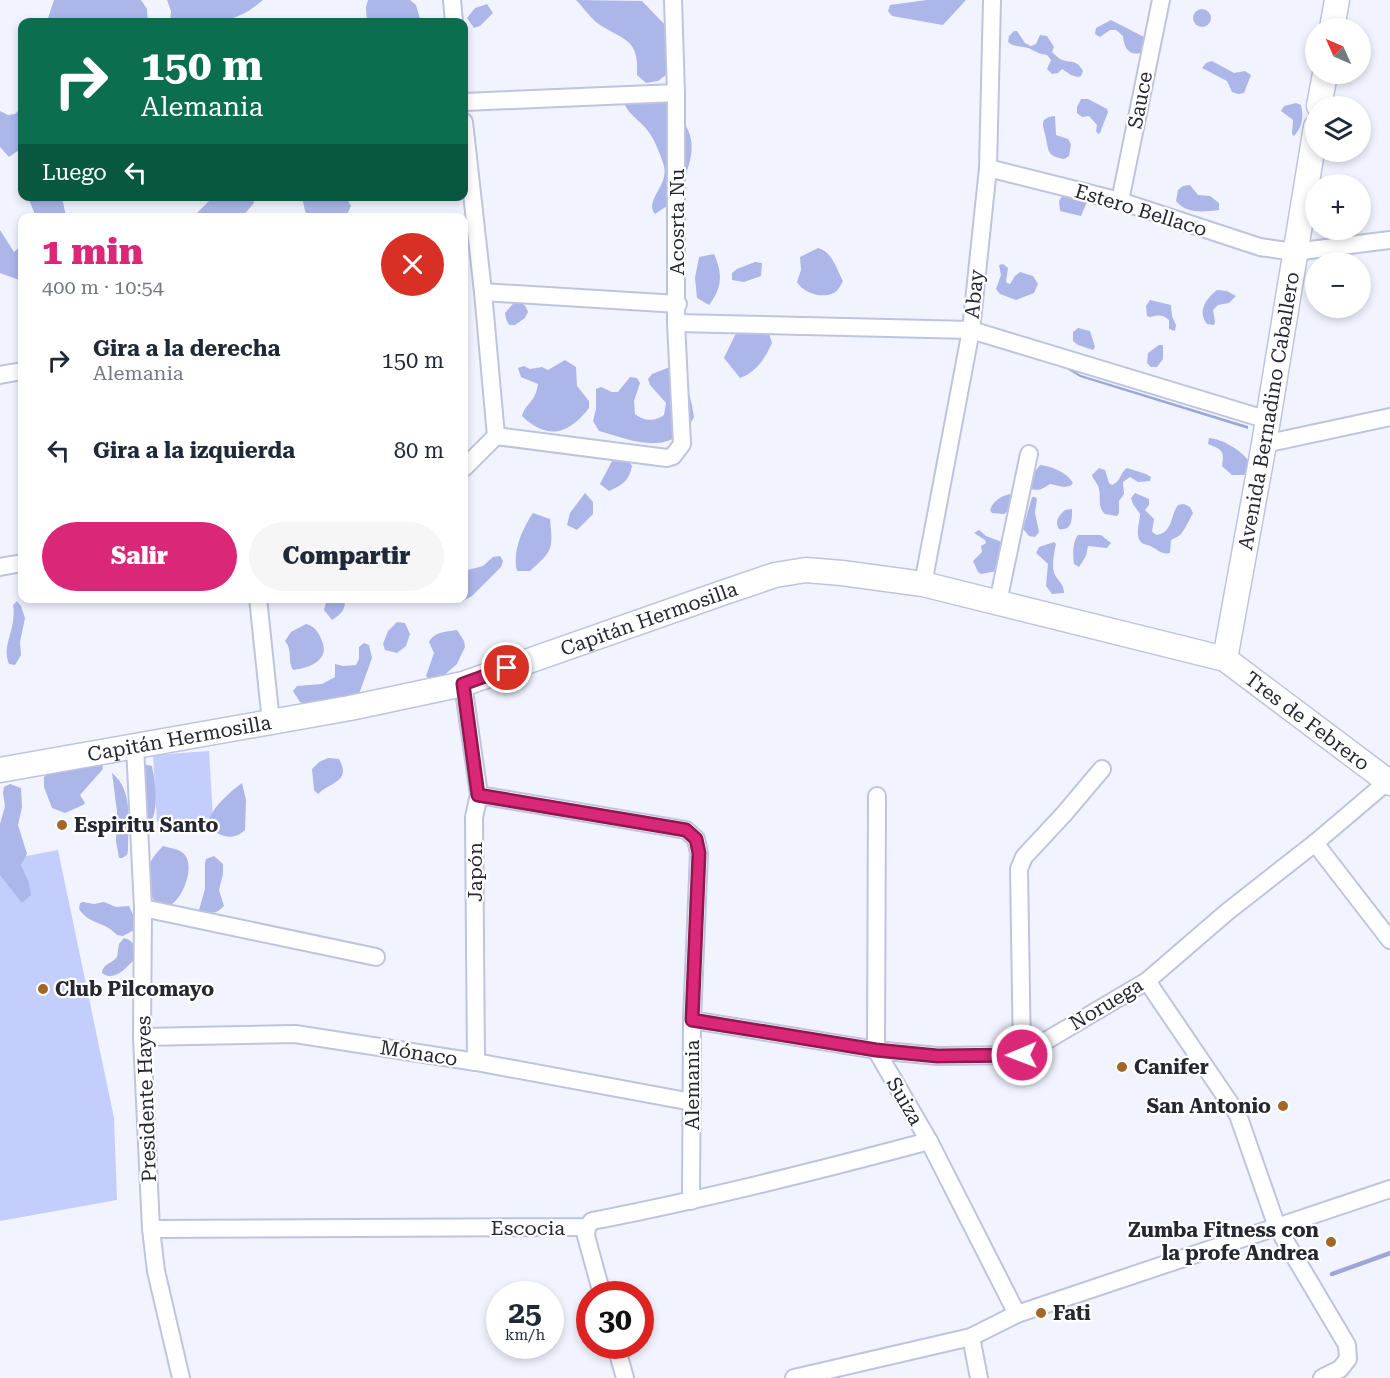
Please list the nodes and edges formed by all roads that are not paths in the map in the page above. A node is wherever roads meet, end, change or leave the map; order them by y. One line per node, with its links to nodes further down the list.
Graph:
1 (452, 0): 6 (street)
2 (673, 0): 8 (street, Acosrta Nu)
3 (992, 0): 12 (street, Abay)
4 (1161, 0): 13 (street, Sauce)
5 (1337, 0): 7 (street)
6 (454, 18)
7 (1334, 18)
8 (676, 93): 9 (street); 17 (street, Acosrta Nu)
9 (468, 102)
10 (468, 158): 16 (street)
11 (1310, 162): 15 (street, Avenida Bernadino Caballero)
12 (988, 168): 13 (street, Estero Bellaco); 19 (street, Abay)
13 (1120, 201): 15 (street, Estero Bellaco)
14 (1390, 240): 15 (street, Estero Bellaco)
15 (1294, 252): 23 (street, Avenida Bernadino Caballero)
16 (483, 292): 17 (street); 24 (street)
17 (678, 304): 18 (street, Acosrta Nu)
18 (676, 323): 19 (street); 24 (street, Acosrta Nu)
19 (971, 330): 23 (street); 30 (street, Abay)
20 (18, 372): 21 (street)
21 (0, 375)
22 (1390, 417): 25 (street)
23 (1268, 420): 25 (street, Avenida Bernadino Caballero)
24 (496, 436): 27 (street)
25 (1264, 444): 33 (street, Avenida Bernadino Caballero)
26 (1029, 454): 31 (street)
27 (468, 464)
28 (18, 564): 29 (street)
29 (0, 567)
30 (923, 584): 31 (street, Capitán Hermosilla); 34 (street, Capitán Hermosilla)
31 (998, 602): 33 (street, Capitán Hermosilla)
32 (259, 603): 35 (street)
33 (1225, 659): 39 (street, Tres de Febrero)
34 (463, 684): 35 (street, Capitán Hermosilla); 40 (street, Japón)
35 (271, 722): 36 (street, Capitán Hermosilla)
36 (135, 746): 38 (street, Capitán Hermosilla); 43 (street, Presidente Hayes)
37 (1102, 769): 50 (street)
38 (0, 770)
39 (1389, 782): 42 (street, Noruega)
40 (478, 795): 47 (street, Alemania); 51 (street, Japón)
41 (877, 796): 49 (street)
42 (1315, 843): 44 (street); 46 (street, Noruega)
43 (143, 908): 45 (street); 48 (street, Presidente Hayes)
44 (1390, 940)
45 (376, 957)
46 (1147, 981): 50 (street, Noruega); 57 (street)
47 (692, 1020): 49 (street, Noruega); 52 (street, Alemania)
48 (142, 1037): 51 (street, Mónaco); 58 (street, Presidente Hayes)
49 (876, 1050): 50 (street, Noruega); 53 (street, Suiza)
50 (1022, 1055)
51 (476, 1062): 52 (street, Mónaco)
52 (692, 1102): 55 (street, Alemania)
53 (929, 1141): 55 (street, Escocia); 60 (street, Suiza)
54 (1390, 1189): 57 (street)
55 (691, 1202): 56 (street, Escocia)
56 (587, 1227): 58 (street, Escocia); 59 (street)
57 (1276, 1227): 60 (street); 67 (street)
58 (151, 1229): 63 (street, Presidente Hayes)
59 (598, 1281)
60 (1017, 1314): 61 (street)
61 (970, 1337): 65 (street); 66 (street)
62 (620, 1359): 64 (street)
63 (181, 1378)
64 (625, 1378)
65 (794, 1378)
66 (979, 1378)
67 (1322, 1378)

